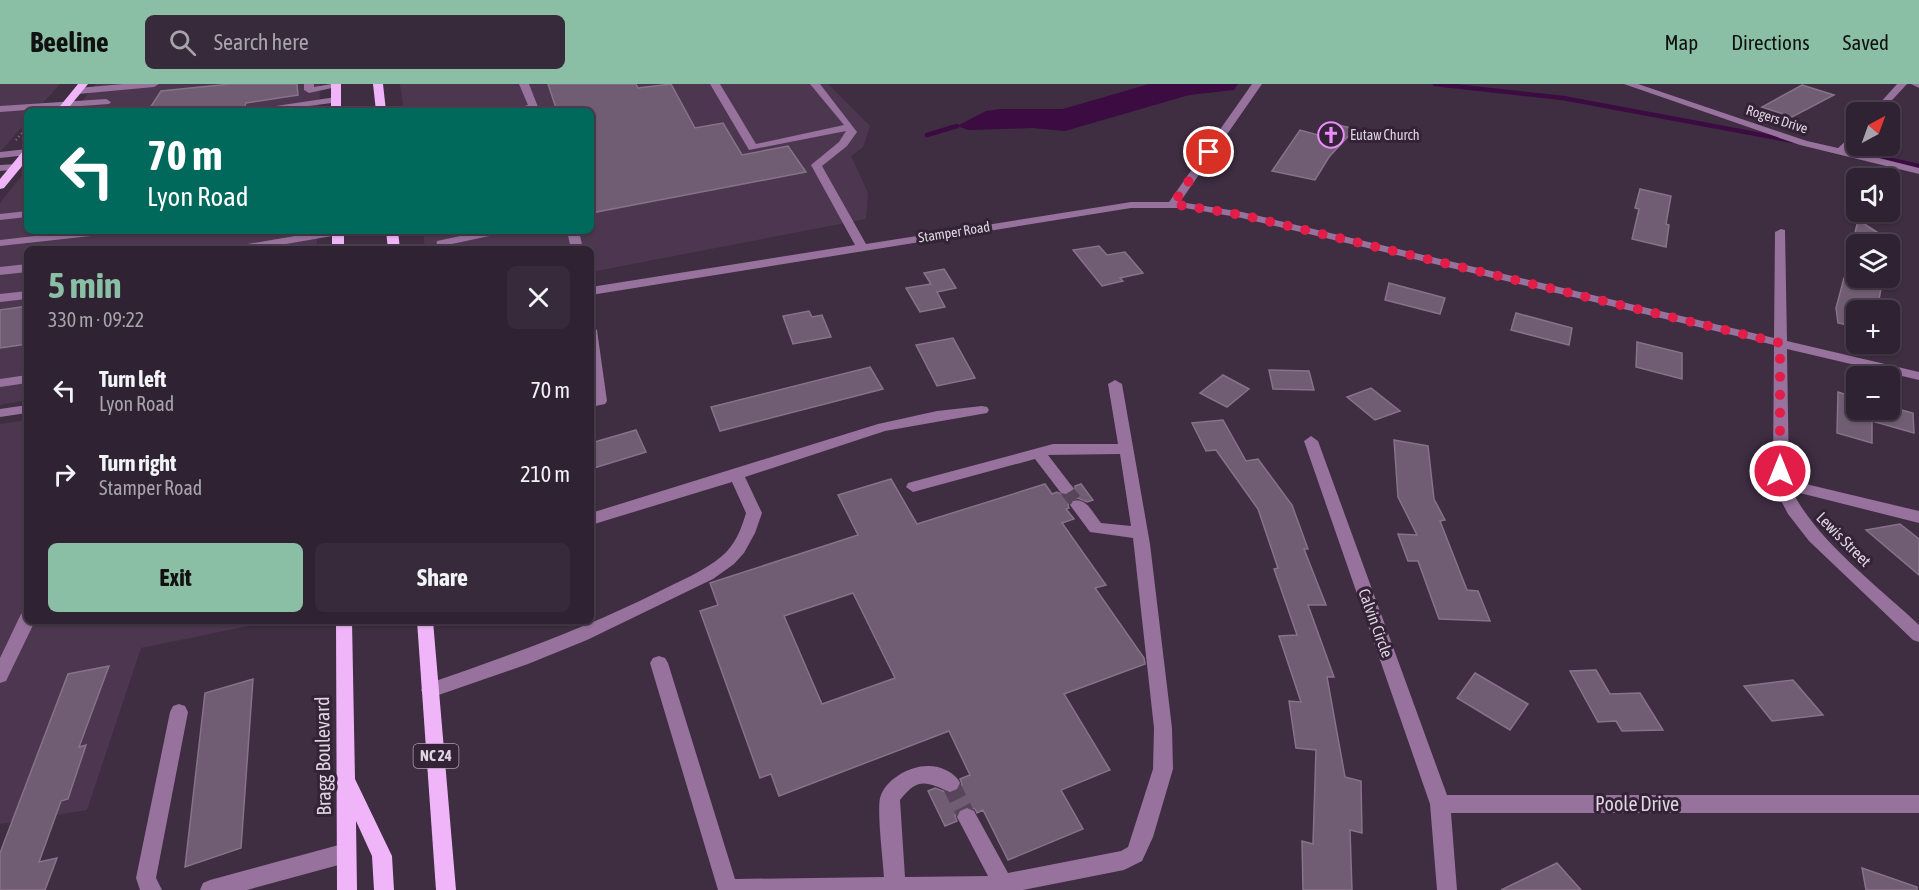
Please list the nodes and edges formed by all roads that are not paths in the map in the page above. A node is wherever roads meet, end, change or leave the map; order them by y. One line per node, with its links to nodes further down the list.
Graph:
1 (154, 84): 10 (street)
2 (309, 84): 11 (street)
3 (378, 84): 19 (main road)
4 (524, 84): 20 (street)
5 (716, 84): 25 (street)
6 (815, 84): 25 (street)
7 (1257, 84): 35 (street)
8 (1629, 84): 28 (street, Rogers Drive)
9 (1902, 84): 15 (street)
10 (127, 85): 12 (street)
11 (336, 85): 13 (main road)
12 (81, 88): 16 (main road)
13 (336, 100): 17 (street); 18 (main road)
14 (106, 102): 16 (street)
15 (1885, 102)
16 (63, 108)
17 (283, 108)
18 (336, 108)
19 (381, 108)
20 (533, 108)
21 (0, 109): 22 (street)
22 (24, 109)
23 (24, 114): 24 (street)
24 (0, 117)
25 (850, 128): 45 (street)
26 (1846, 146): 28 (street)
27 (24, 153): 29 (street)
28 (1839, 153): 33 (street, Rogers Drive)
29 (0, 155)
30 (24, 157): 31 (main road)
31 (16, 167): 32 (street); 34 (main road)
32 (0, 168)
33 (1919, 171)
34 (0, 186)
35 (1173, 204): 45 (street, Stamper Road); 51 (street, Stamper Road)
36 (24, 210): 37 (street)
37 (0, 217)
38 (1781, 232): 51 (street, Lewis Street)
39 (82, 234): 42 (street)
40 (323, 234): 43 (street)
41 (484, 234): 44 (street)
42 (0, 243)
43 (262, 246)
44 (442, 246)
45 (862, 247): 48 (street, Stamper Road)
46 (24, 268): 47 (street)
47 (0, 271)
48 (594, 291)
49 (24, 295): 50 (street)
50 (0, 298)
51 (1780, 343): 53 (street, Stamper Road); 65 (street, Lewis Street)
52 (594, 354): 57 (street)
53 (1919, 376)
54 (24, 379): 55 (street)
55 (0, 383)
56 (1115, 384): 62 (street)
57 (594, 402)
58 (24, 409): 60 (street)
59 (982, 410): 64 (street)
60 (0, 413)
61 (1311, 441): 82 (street, Calvin Circle)
62 (1126, 449): 63 (street); 71 (street)
63 (1038, 453): 66 (street); 67 (street)
64 (736, 475): 70 (street); 78 (street)
65 (1782, 484): 69 (street); 75 (street, Lewis Street)
66 (913, 487)
67 (1066, 489)
68 (1078, 505): 71 (street)
69 (1919, 517)
70 (594, 518)
71 (1140, 534): 86 (street)
72 (25, 624): 77 (street)
73 (344, 624): 80 (main road, Bragg Boulevard)
74 (425, 624): 78 (main road, NC 24)
75 (1919, 635)
76 (660, 663): 93 (street)
77 (0, 676)
78 (430, 690): 92 (main road, NC 24)
79 (179, 712): 88 (street)
80 (347, 781): 85 (main road, Bragg Boulevard); 91 (main road)
81 (950, 783): 87 (street)
82 (1440, 804): 83 (street, Poole Drive); 94 (street)
83 (1919, 804)
84 (967, 817): 86 (street)
85 (346, 854): 89 (street); 90 (main road, Bragg Boulevard)
86 (1003, 884): 87 (street)
87 (895, 887): 93 (street)
88 (152, 890)
89 (210, 890)
90 (347, 890)
91 (384, 890)
92 (446, 890)
93 (728, 890)
94 (1446, 890)

